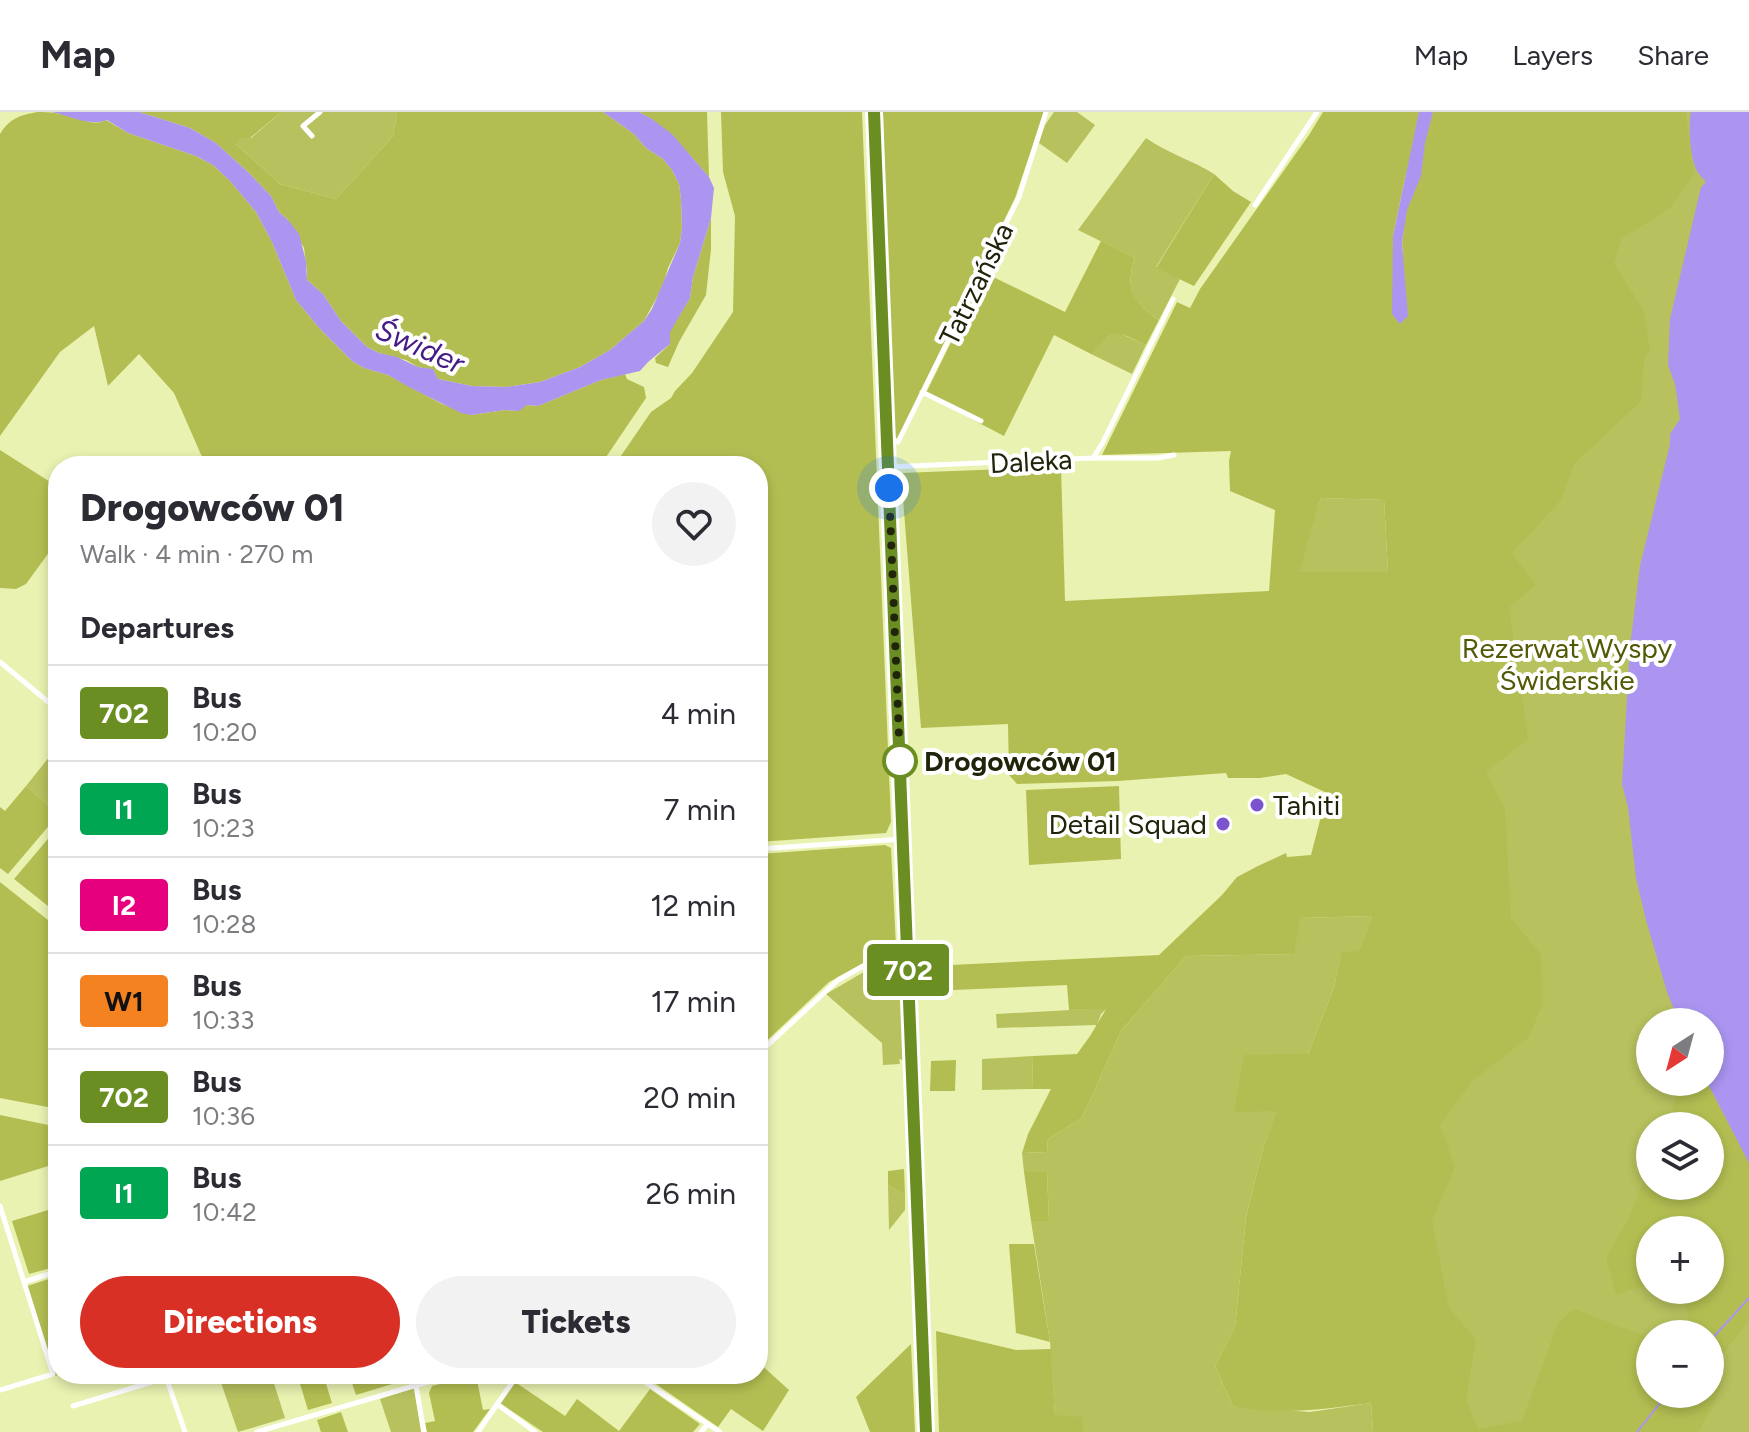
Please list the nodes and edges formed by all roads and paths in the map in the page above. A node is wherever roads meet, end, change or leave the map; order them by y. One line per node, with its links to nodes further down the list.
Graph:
1 (320, 112): 5 (street)
2 (874, 112): 10 (main road)
3 (1046, 112): 8 (street, Tatrzańska)
4 (1317, 112): 6 (street)
5 (312, 136)
6 (1255, 205)
7 (1173, 299): 12 (street)
8 (922, 392): 9 (street); 10 (street, Tatrzańska)
9 (981, 421)
10 (887, 441): 13 (main road)
11 (1174, 455): 12 (street, Daleka)
12 (1093, 458): 13 (street, Daleka)
13 (889, 467): 16 (main road)
14 (0, 662): 15 (street)
15 (48, 702)
16 (902, 839): 17 (street); 18 (main road)
17 (768, 848)
18 (906, 942): 19 (street); 42 (main road)
19 (768, 1045)
20 (0, 1206): 22 (street)
21 (48, 1274): 22 (street)
22 (24, 1282): 23 (street)
23 (48, 1358)
24 (48, 1376): 31 (street)
25 (141, 1384): 33 (street)
26 (169, 1384): 35 (street)
27 (421, 1384): 30 (street)
28 (511, 1384): 32 (street)
29 (648, 1384): 34 (street)
30 (417, 1385): 36 (street); 37 (street)
31 (0, 1390)
32 (497, 1404): 38 (street); 39 (street)
33 (73, 1406)
34 (708, 1424): 40 (street); 41 (street)
35 (185, 1432)
36 (257, 1432)
37 (424, 1432)
38 (478, 1432)
39 (535, 1432)
40 (701, 1432)
41 (720, 1432)
42 (926, 1432)

